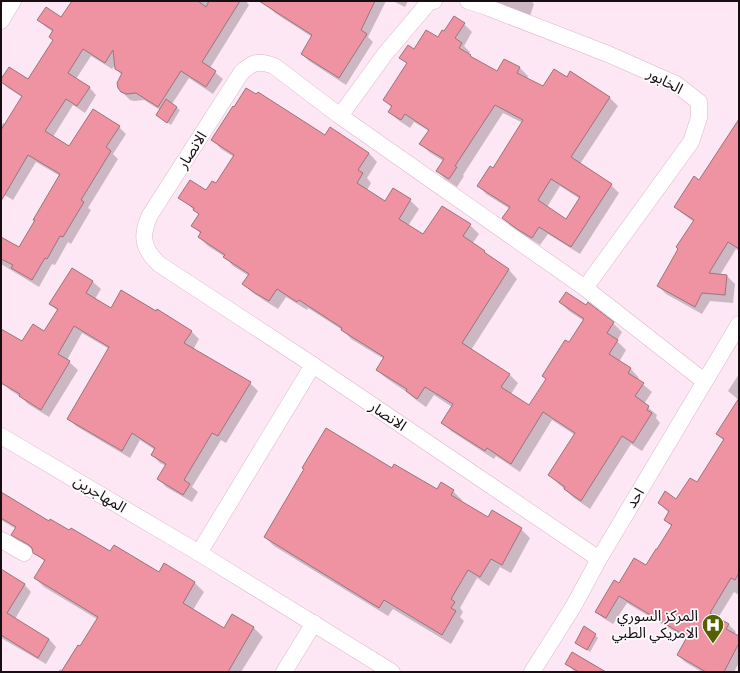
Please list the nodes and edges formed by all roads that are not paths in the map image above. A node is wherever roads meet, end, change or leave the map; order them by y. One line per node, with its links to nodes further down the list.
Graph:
1 (13, 1): 4 (street)
2 (434, 1): 5 (street)
3 (468, 1): 6 (street, الخابور)
4 (1, 21)
5 (340, 116): 6 (street, الانصار); 8 (street, الانصار)
6 (585, 288): 9 (street, الانصار)
7 (739, 324): 9 (street, احد)
8 (313, 365): 13 (street); 14 (street, الانصار)
9 (704, 381): 14 (street, احد)
10 (1, 436): 13 (street, المهاجرين)
11 (1, 540): 12 (street)
12 (24, 553)
13 (198, 553): 15 (street, المهاجرين)
14 (598, 559): 18 (street, احد)
15 (314, 623): 16 (street); 17 (street, المهاجرين)
16 (284, 672)
17 (392, 672)
18 (532, 672)

